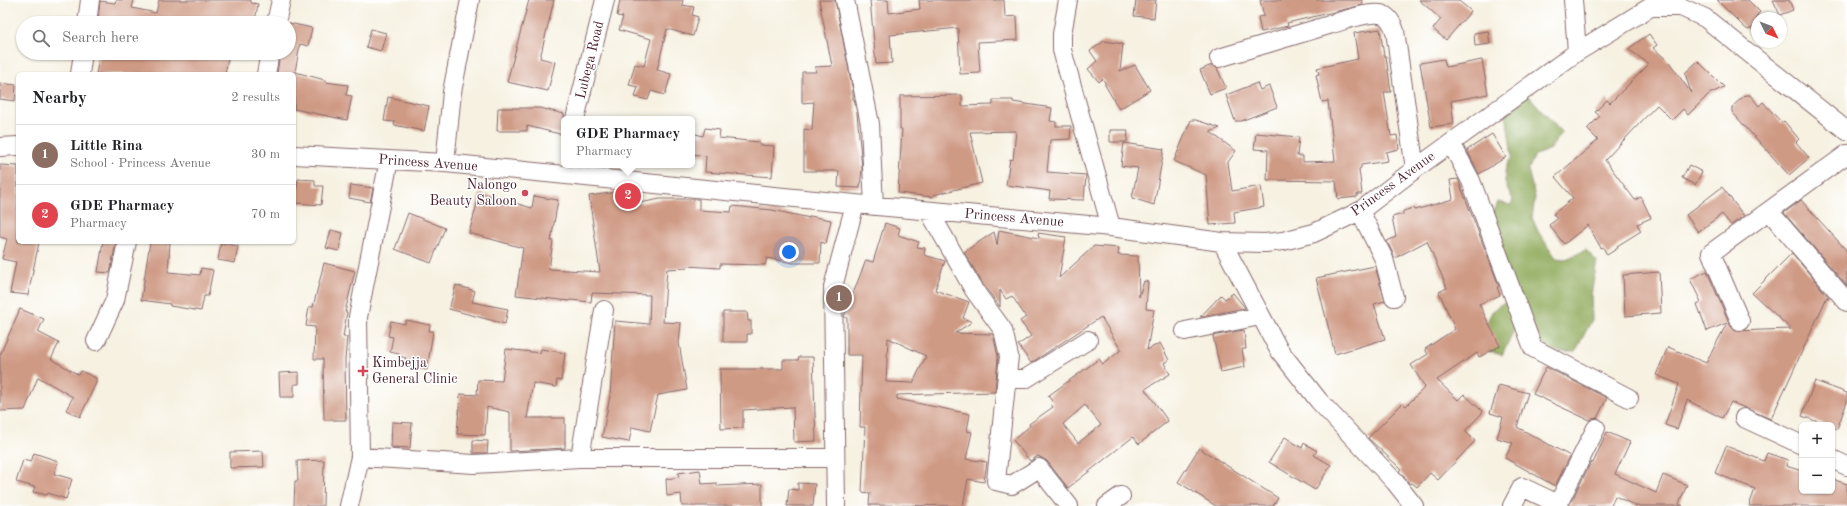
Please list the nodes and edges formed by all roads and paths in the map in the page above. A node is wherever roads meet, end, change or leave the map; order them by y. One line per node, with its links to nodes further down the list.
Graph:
1 (90, 0): 9 (street)
2 (281, 0): 10 (street)
3 (470, 0): 25 (street)
4 (605, 0): 17 (street, Lubega Road)
5 (845, 0): 29 (street)
6 (1068, 0): 33 (street)
7 (1573, 0): 11 (street)
8 (1657, 4): 11 (street, Princess Avenue); 18 (street)
9 (88, 16)
10 (278, 16)
11 (1577, 52): 19 (street, Princess Avenue)
12 (1219, 58): 27 (street)
13 (82, 60): 15 (street)
14 (269, 60): 16 (street)
15 (80, 72)
16 (266, 72)
17 (576, 116)
18 (1847, 131)
19 (1451, 143): 27 (street, Princess Avenue); 45 (street)
20 (0, 146): 21 (street)
21 (16, 146)
22 (1847, 154): 31 (street)
23 (296, 155): 24 (street, Princess Avenue)
24 (389, 160): 25 (street, Princess Avenue); 49 (street)
25 (445, 163): 26 (street, Princess Avenue)
26 (563, 169): 28 (street, Princess Avenue)
27 (1415, 169): 30 (street, Princess Avenue)
28 (855, 204): 29 (street, Princess Avenue); 51 (street)
29 (874, 206): 32 (street, Princess Avenue)
30 (1360, 210): 34 (street, Princess Avenue); 36 (street)
31 (1769, 210): 37 (street); 40 (street)
32 (929, 211): 33 (street, Princess Avenue); 44 (street)
33 (1111, 227): 34 (street, Princess Avenue)
34 (1222, 242): 39 (street)
35 (127, 244): 43 (street)
36 (1394, 297)
37 (1847, 302)
38 (604, 310): 50 (street)
39 (1260, 316): 41 (street); 57 (street)
40 (1740, 321)
41 (1185, 331)
42 (1088, 340): 44 (street)
43 (96, 341)
44 (1007, 379): 56 (street)
45 (1629, 398)
46 (1744, 418): 48 (street)
47 (1596, 428): 58 (street)
48 (1799, 444)
49 (360, 456): 50 (street); 54 (street)
50 (580, 458): 51 (street)
51 (835, 458): 55 (street)
52 (1835, 460): 53 (street)
53 (1847, 466)
54 (349, 506)
55 (836, 506)
56 (1069, 506)
57 (1414, 506)
58 (1512, 506)

